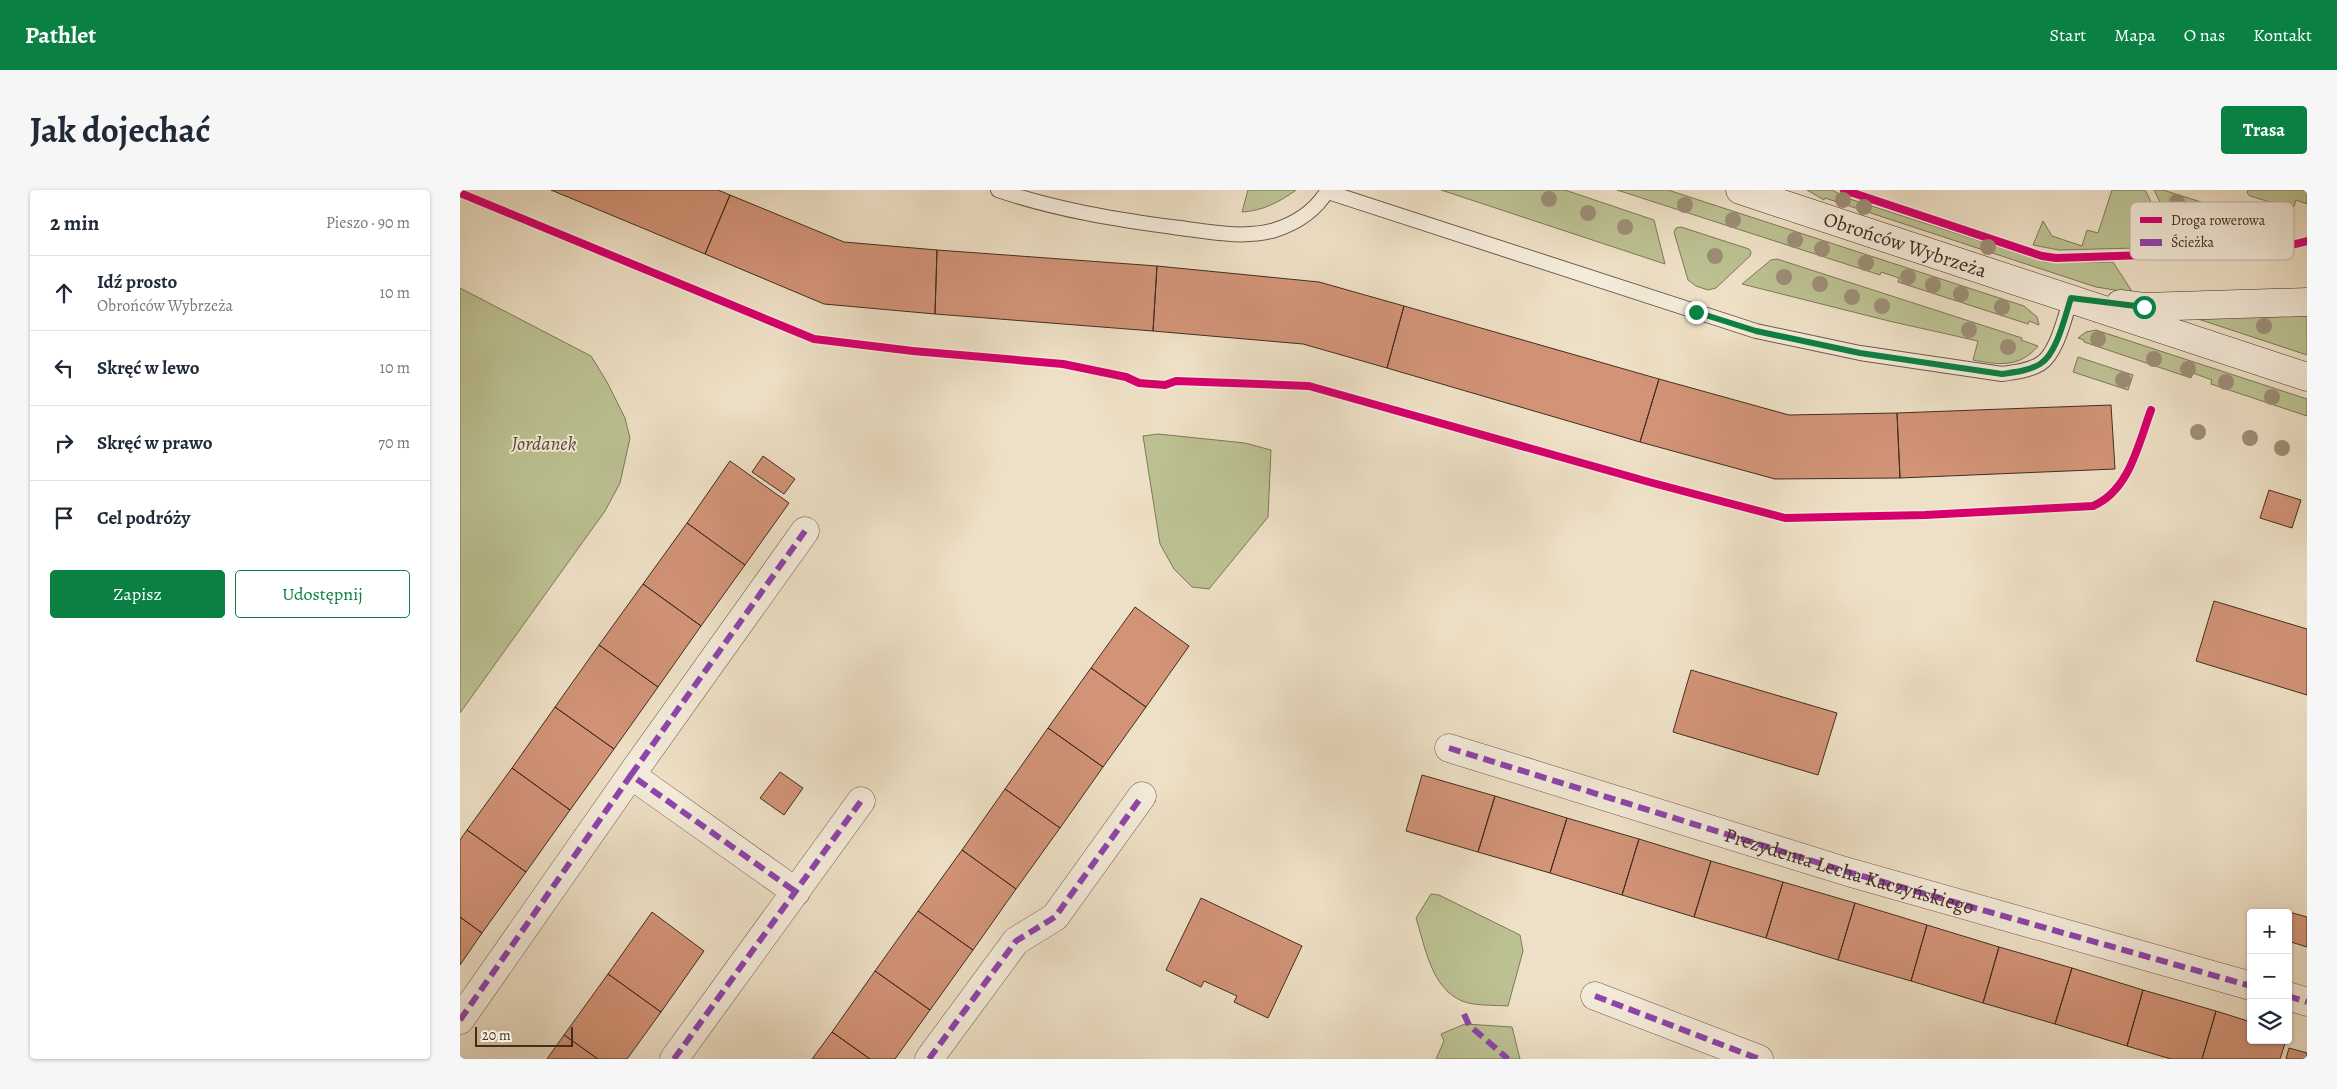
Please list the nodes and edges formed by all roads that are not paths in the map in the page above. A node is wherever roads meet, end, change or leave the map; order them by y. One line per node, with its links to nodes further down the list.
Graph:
1 (998, 190): 3 (lane)
2 (1740, 190): 4 (street, Obrońców Wybrzeża)
3 (1328, 191): 4 (lane)
4 (2071, 298): 5 (street, Obrońców Wybrzeża); 6 (street, Obrońców Wybrzeża)
5 (2307, 302)
6 (2307, 376)
7 (805, 531): 9 (street)
8 (1449, 748): 13 (street, Prezydenta Lecha Kaczyńskiego)
9 (631, 775): 12 (street); 17 (street)
10 (1142, 796): 19 (street)
11 (861, 801): 12 (street)
12 (796, 892): 18 (street)
13 (2247, 985)
14 (1595, 996): 20 (street)
15 (2292, 997): 16 (street)
16 (2307, 1002)
17 (460, 1020)
18 (674, 1059)
19 (929, 1059)
20 (1759, 1059)

